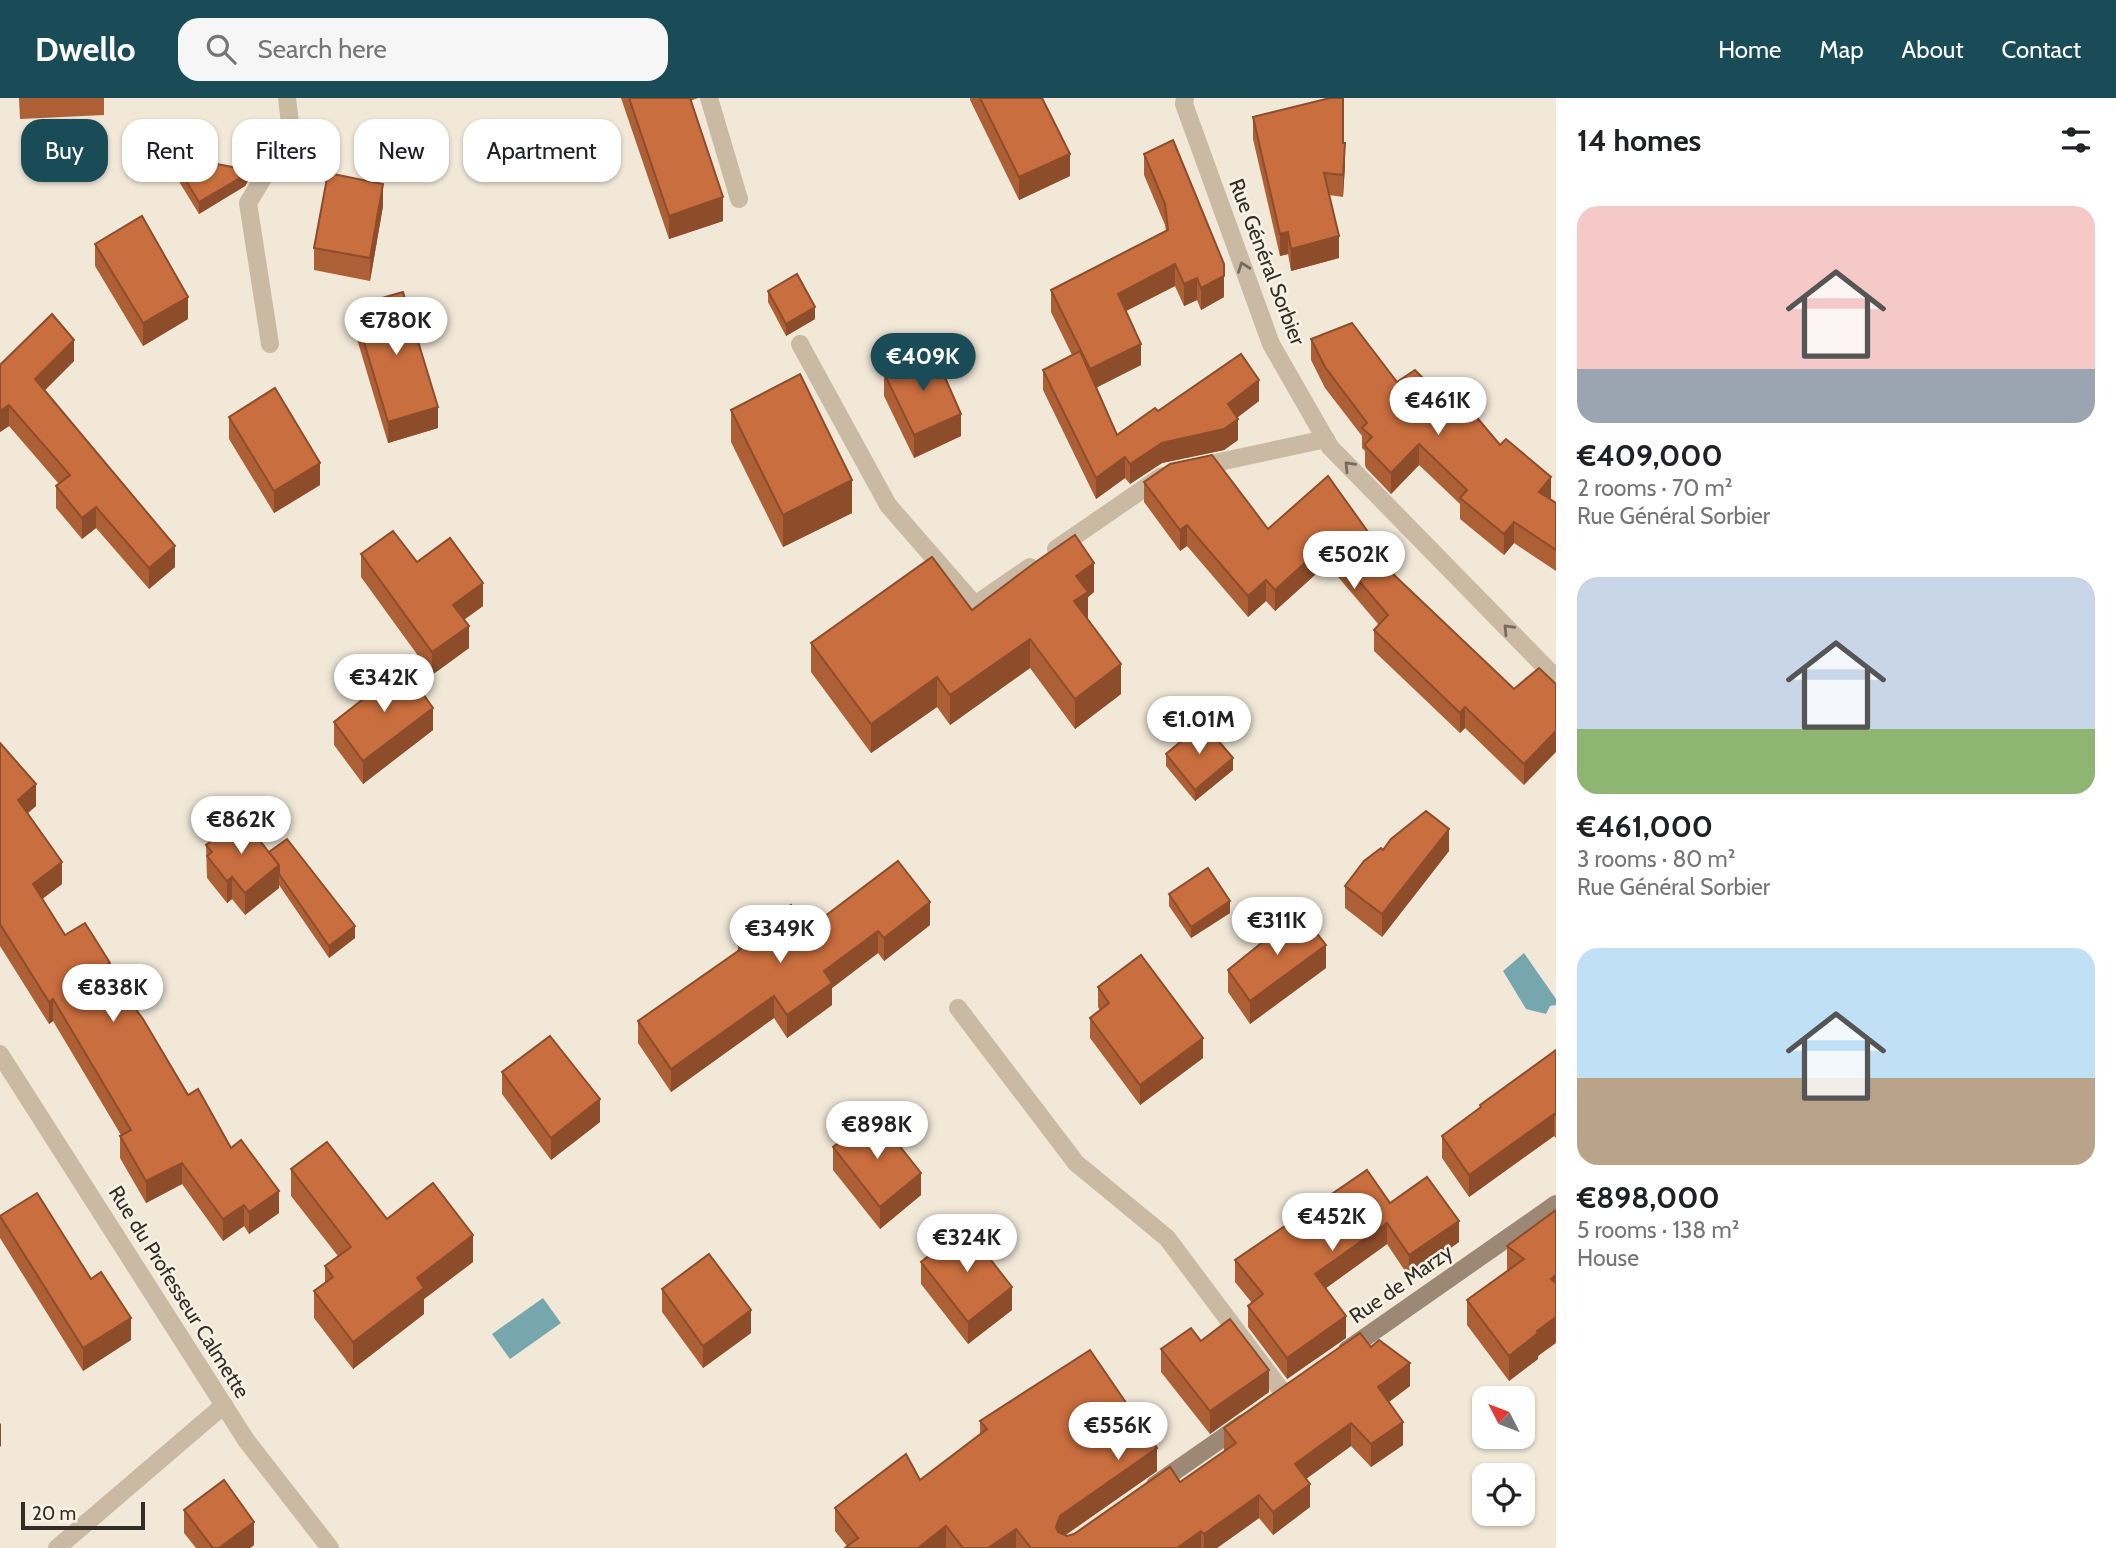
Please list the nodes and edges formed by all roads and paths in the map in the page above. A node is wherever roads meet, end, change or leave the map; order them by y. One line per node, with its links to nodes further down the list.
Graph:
1 (287, 98): 5 (street)
2 (709, 98): 4 (street)
3 (1185, 98): 7 (street, Rue Général Sorbier, one-way to 3)
4 (739, 199)
5 (270, 344)
6 (800, 344): 7 (street)
7 (1326, 439): 8 (street, Rue Général Sorbier, one-way to 7)
8 (1556, 678)
9 (958, 1008): 13 (street)
10 (0, 1054): 14 (street, Rue du Professeur Calmette)
11 (1556, 1204): 12 (main road, Rue de Marzy)
12 (1336, 1358)
13 (1278, 1399): 15 (main road)
14 (224, 1405): 16 (street); 17 (street, Rue du Professeur Calmette)
15 (1140, 1496)
16 (57, 1548)
17 (330, 1548)

